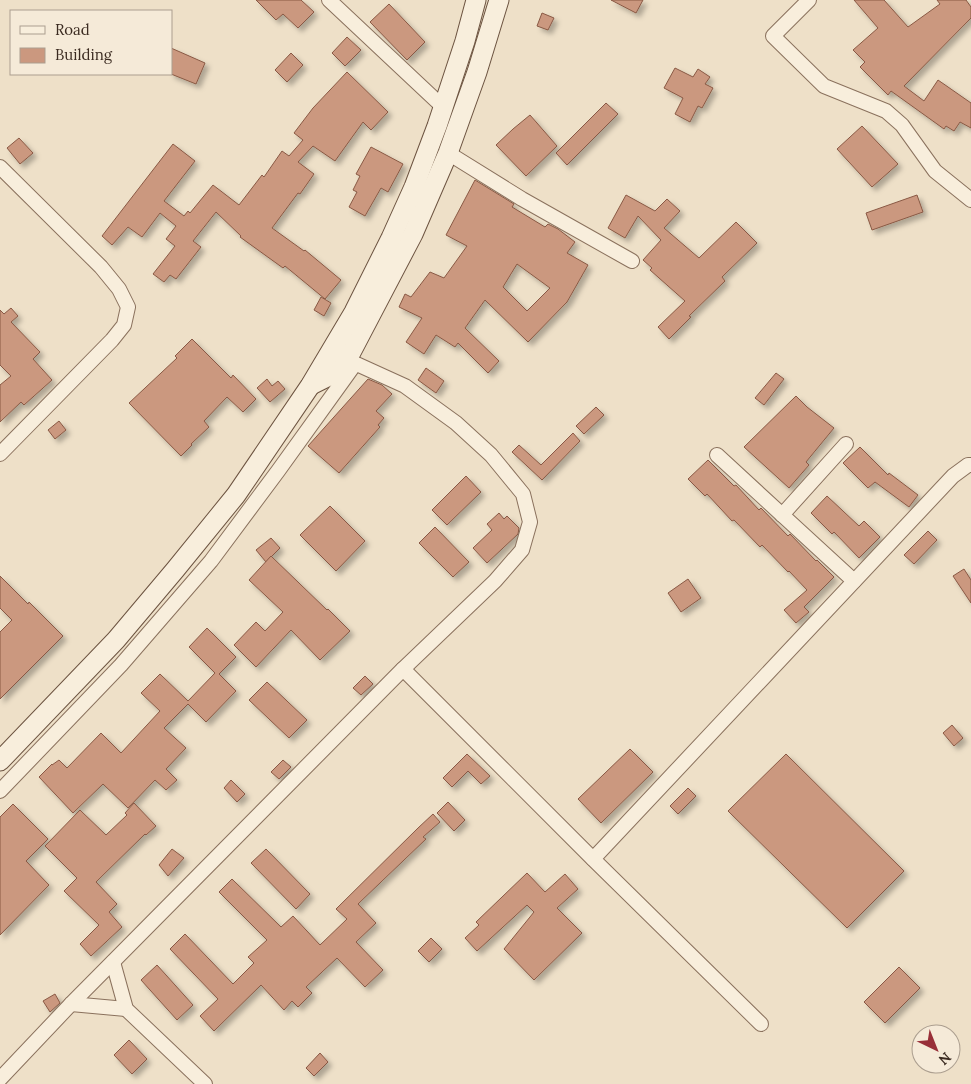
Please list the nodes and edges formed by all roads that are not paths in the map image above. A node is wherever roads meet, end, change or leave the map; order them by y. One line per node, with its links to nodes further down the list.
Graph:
1 (329, 0): 5 (street)
2 (476, 0): 5 (main road)
3 (499, 0): 6 (main road)
4 (809, 0): 8 (street)
5 (443, 107): 10 (main road)
6 (448, 153): 9 (street); 11 (main road)
7 (0, 167): 14 (street)
8 (971, 200)
9 (632, 261)
10 (330, 351): 11 (street); 12 (main road)
11 (351, 362): 12 (main road); 19 (street); 21 (street)
12 (310, 386): 20 (main road)
13 (846, 444): 17 (street)
14 (0, 454)
15 (716, 455): 17 (street)
16 (971, 465): 18 (street)
17 (782, 515): 18 (street)
18 (854, 581): 22 (street)
19 (403, 669): 22 (street); 23 (street)
20 (0, 761)
21 (0, 790)
22 (593, 859): 26 (street)
23 (113, 962): 24 (street); 25 (street)
24 (71, 1004): 25 (street); 27 (street)
25 (126, 1009): 28 (street)
26 (760, 1024)
27 (0, 1079)
28 (205, 1084)

